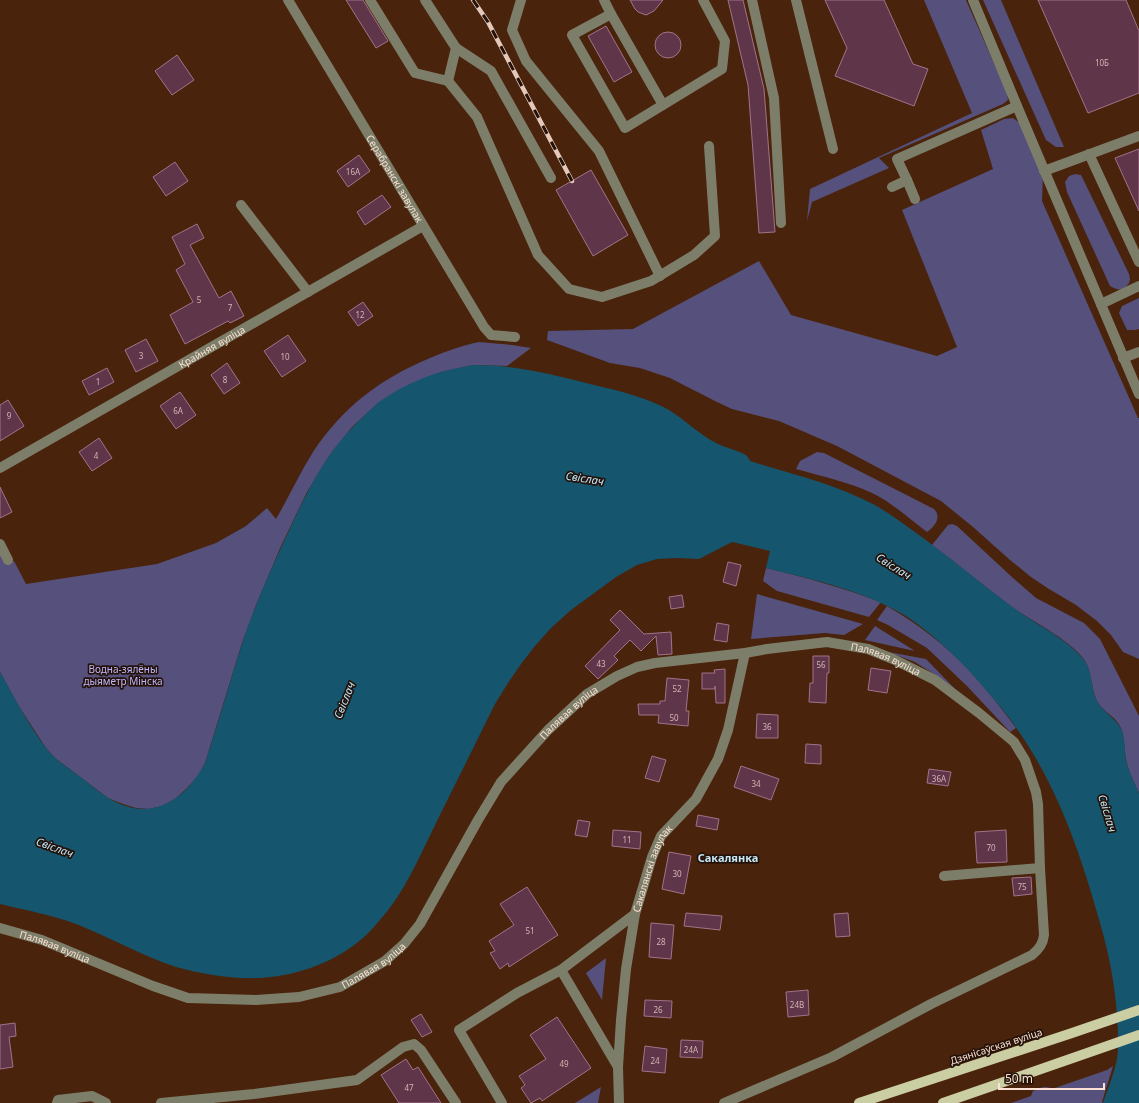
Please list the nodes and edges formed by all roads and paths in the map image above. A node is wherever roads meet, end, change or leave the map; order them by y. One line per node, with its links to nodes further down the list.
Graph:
1 (288, 0): 26 (street, Серабранскі завулак)
2 (370, 0): 12 (street)
3 (425, 0): 11 (street)
4 (521, 0): 28 (street)
5 (604, 0): 10 (street)
6 (703, 0): 13 (street)
7 (752, 0): 25 (street)
8 (796, 0): 17 (street)
9 (973, 0): 14 (street)
10 (611, 14): 13 (street); 13 (street)
11 (456, 48): 12 (street); 20 (street)
12 (448, 81): 28 (street)
13 (663, 105)
14 (1017, 106): 19 (street); 21 (street)
15 (1139, 136): 18 (street)
16 (709, 146): 28 (street)
17 (833, 149)
18 (1089, 154): 19 (street); 27 (street)
19 (1044, 171): 31 (street)
20 (551, 178)
21 (907, 180): 22 (street); 23 (street)
22 (892, 187)
23 (915, 199)
24 (240, 205): 30 (street)
25 (781, 223)
26 (423, 226): 30 (street, Крайняя вуліца); 32 (street, Серабранскі завулак)
27 (1139, 262)
28 (660, 276)
29 (1139, 286): 31 (street)
30 (308, 292): 36 (street, Крайняя вуліца)
31 (1100, 304): 34 (street)
32 (515, 337)
33 (1139, 352): 34 (street)
34 (1123, 358): 35 (street)
35 (1139, 394)
36 (0, 468)
37 (0, 544): 38 (street)
38 (8, 560)
39 (745, 653): 40 (street, Палявая вуліца); 42 (street, Сакалянскі завулак); 43 (street, Палявая вуліца)
40 (1040, 868): 41 (street); 54 (street, Палявая вуліца)
41 (944, 876)
42 (635, 914): 44 (street); 47 (street, Сакалянскі завулак)
43 (0, 928)
44 (561, 970): 47 (street); 52 (street)
45 (1139, 1010): 55 (main road, Дзянісаўская вуліца)
46 (1139, 1035): 56 (main road)
47 (618, 1067): 53 (street, Сакалянскі завулак)
48 (56, 1103): 49 (street)
49 (106, 1103)
50 (161, 1103): 51 (street)
51 (456, 1103)
52 (502, 1103)
53 (619, 1103)
54 (724, 1103)
55 (859, 1103)
56 (943, 1103)

